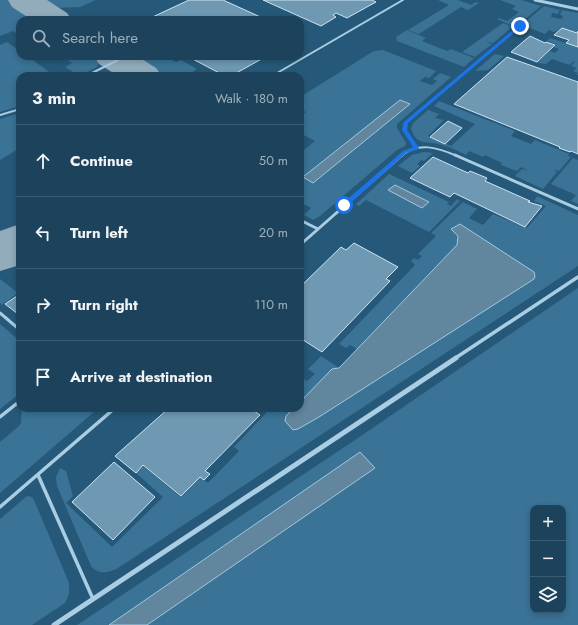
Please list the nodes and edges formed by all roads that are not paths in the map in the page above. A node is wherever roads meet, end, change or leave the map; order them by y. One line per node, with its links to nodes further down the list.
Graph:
1 (403, 0): 6 (lane)
2 (535, 0): 4 (street)
3 (578, 5): 4 (lane)
4 (576, 9)
5 (520, 26): 13 (lane)
6 (304, 57)
7 (118, 60): 9 (lane)
8 (300, 60): 10 (lane)
9 (94, 72)
10 (279, 72)
11 (16, 110): 12 (lane)
12 (0, 115)
13 (416, 148): 14 (lane); 16 (lane)
14 (578, 209)
15 (304, 222): 16 (lane)
16 (318, 229): 17 (lane)
17 (304, 241)
18 (578, 277): 26 (street)
19 (0, 313): 20 (lane)
20 (16, 327)
21 (16, 404): 23 (lane)
22 (109, 412): 24 (lane)
23 (0, 417)
24 (38, 475): 25 (lane); 26 (lane)
25 (0, 508)
26 (93, 599): 27 (street)
27 (54, 625)

